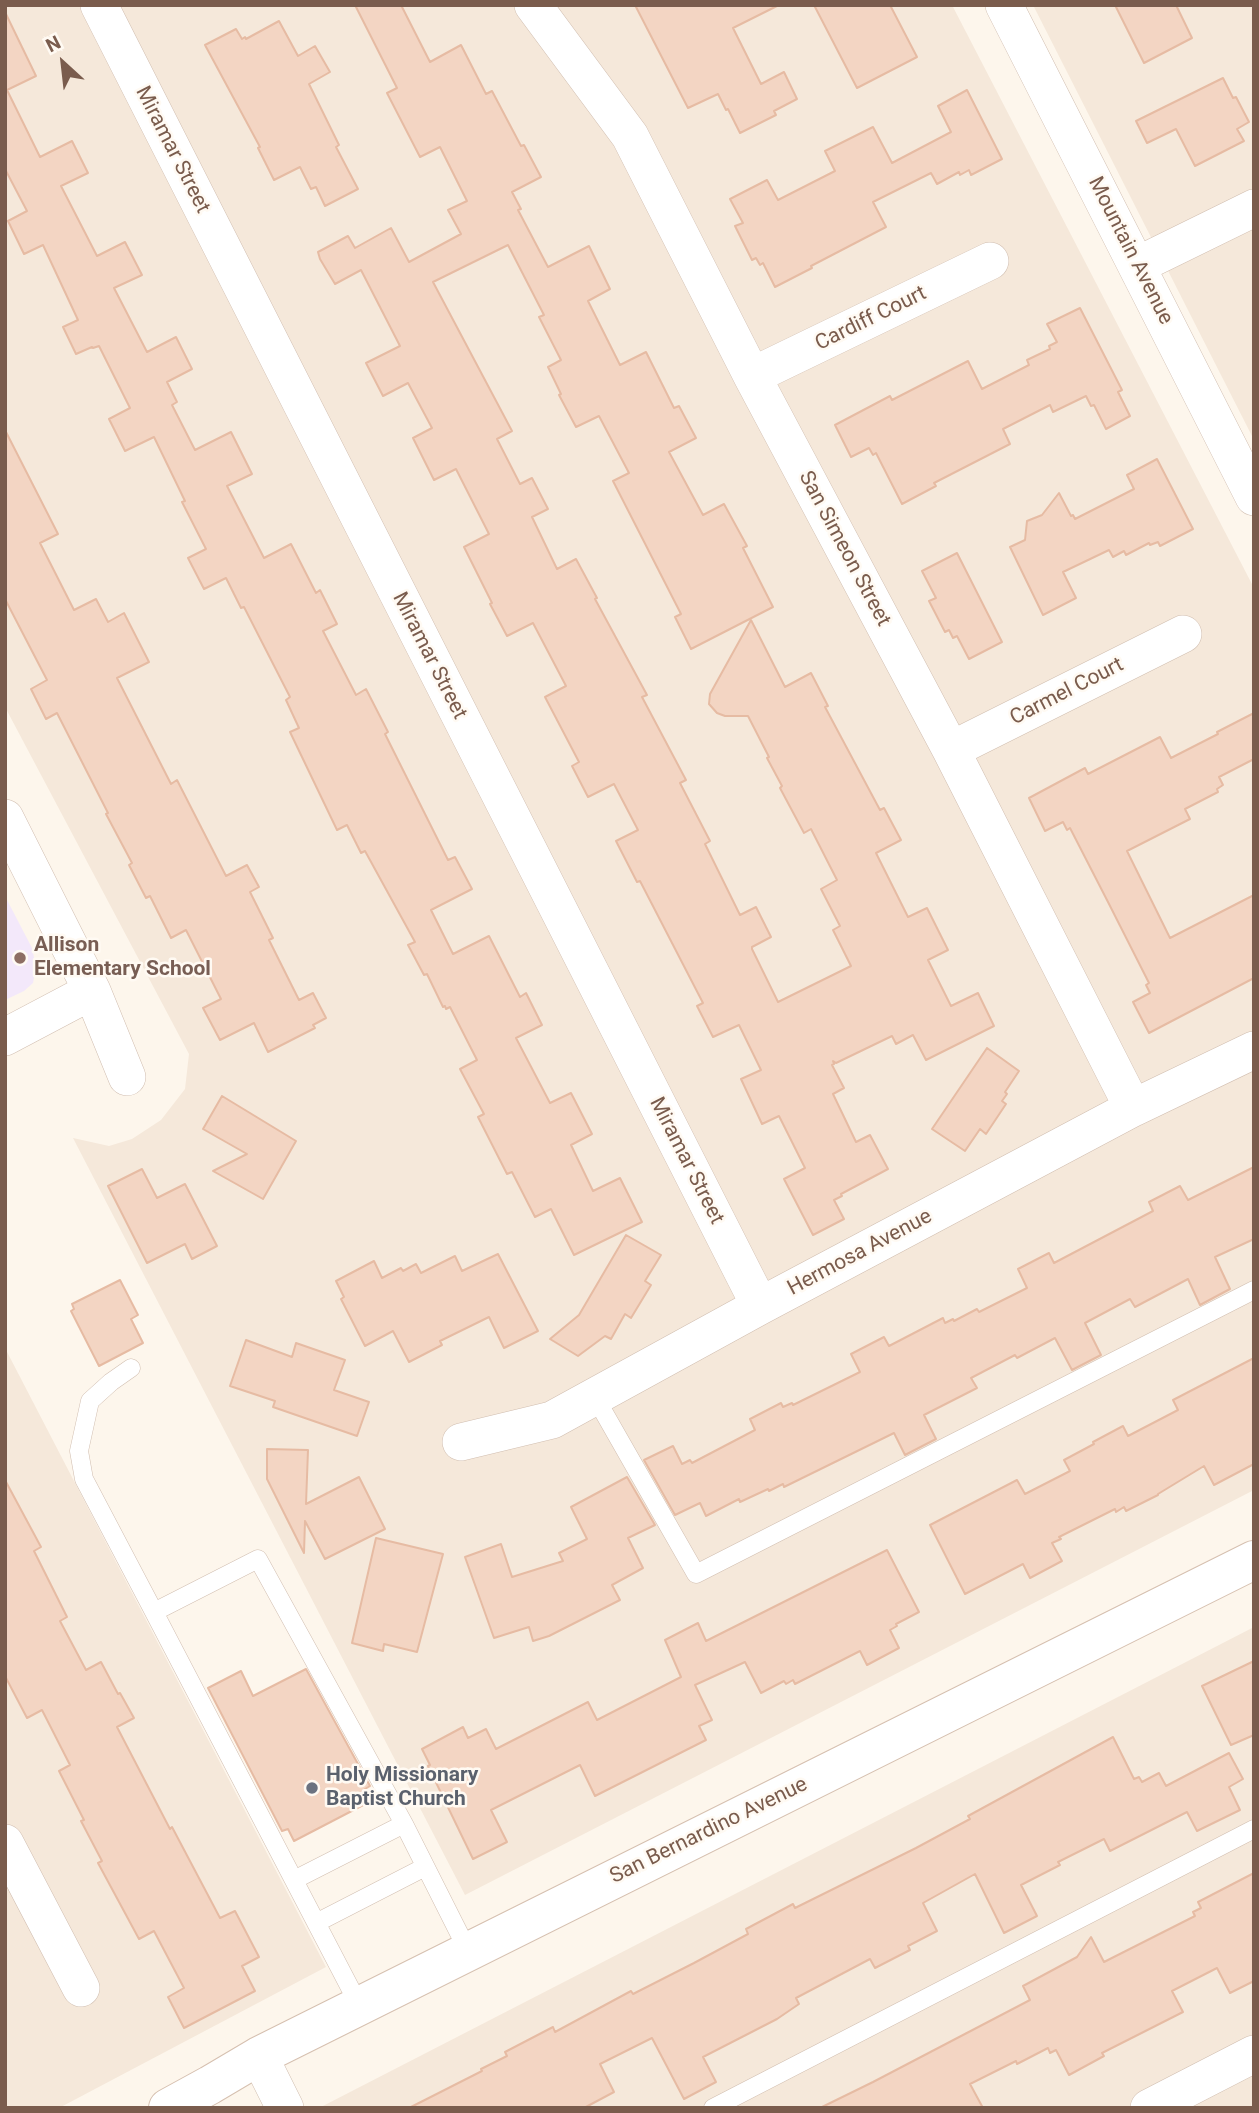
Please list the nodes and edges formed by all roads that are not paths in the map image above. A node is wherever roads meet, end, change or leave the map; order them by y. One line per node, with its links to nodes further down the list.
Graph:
1 (99, 5): 18 (street, Miramar Street)
2 (533, 5): 7 (street, San Simeon Street)
3 (1004, 5): 6 (street, Mountain Avenue)
4 (1254, 208): 6 (street)
5 (990, 261): 7 (street, Cardiff Court)
6 (1138, 265): 8 (street, Mountain Avenue)
7 (752, 376): 10 (street, San Simeon Street)
8 (1254, 497)
9 (1183, 634): 10 (street, Carmel Court)
10 (951, 750): 16 (street, San Simeon Street)
11 (5, 818): 12 (street)
12 (92, 991): 13 (street); 15 (street)
13 (9, 1028)
14 (1254, 1051): 16 (street, Hermosa Avenue)
15 (127, 1077)
16 (1133, 1108): 18 (street, Hermosa Avenue)
17 (1254, 1290): 20 (lane)
18 (760, 1306): 20 (street, Hermosa Avenue)
19 (131, 1368): 23 (lane)
20 (595, 1397): 21 (street, Hermosa Avenue)
21 (461, 1442)
22 (1254, 1560): 30 (main road, San Bernardino Avenue)
23 (154, 1612): 24 (lane); 28 (lane)
24 (404, 1824): 27 (lane); 28 (lane)
25 (1254, 1829): 38 (lane)
26 (5, 1843): 31 (street)
27 (425, 1867): 29 (lane); 30 (lane)
28 (293, 1880): 29 (lane)
29 (316, 1923): 32 (lane)
30 (468, 1951): 32 (main road, San Bernardino Avenue)
31 (81, 1988)
32 (359, 2005): 34 (main road, San Bernardino Avenue)
33 (1254, 2054): 35 (street)
34 (259, 2056): 36 (main road, San Bernardino Avenue); 37 (street)
35 (1158, 2106)
36 (167, 2108)
37 (285, 2108)
38 (713, 2108)

